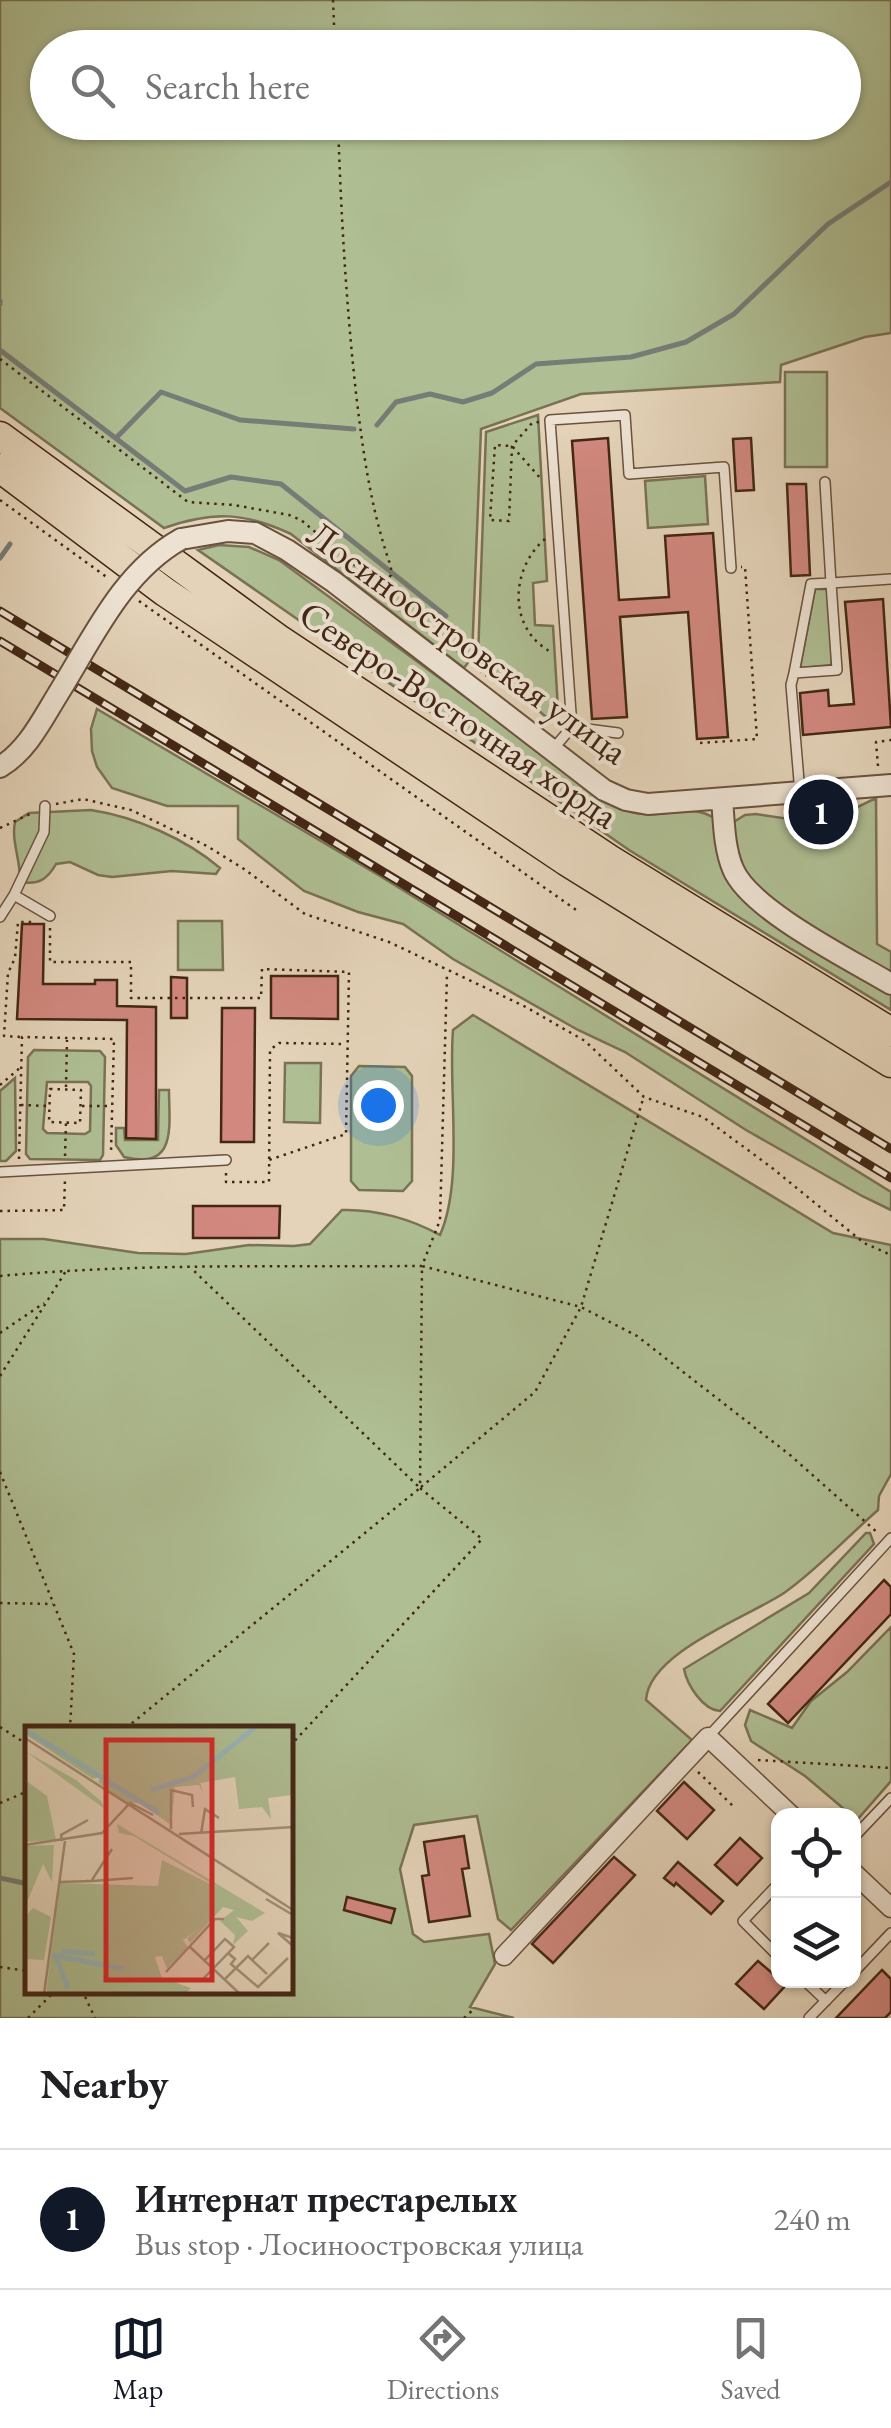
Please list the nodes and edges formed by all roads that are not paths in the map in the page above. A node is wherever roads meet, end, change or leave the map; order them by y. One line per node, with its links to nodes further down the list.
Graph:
1 (0, 436): 20 (main road, Северо-Восточная хорда)
2 (0, 468): 21 (main road, Северо-Восточная хорда)
3 (825, 482): 6 (lane)
4 (730, 568): 8 (lane)
5 (891, 579): 6 (lane)
6 (832, 583): 7 (lane); 7 (lane)
7 (794, 673): 13 (lane)
8 (572, 727): 9 (lane); 10 (lane)
9 (618, 733)
10 (552, 751): 11 (street, Лосиноостровская улица, bridge); 14 (street, Лосиноостровская улица)
11 (0, 767)
12 (891, 786): 13 (street, Лосиноостровская улица)
13 (800, 793): 14 (street, Лосиноостровская улица)
14 (722, 799): 19 (street)
15 (45, 806): 16 (lane)
16 (14, 895): 17 (lane); 18 (lane)
17 (0, 918)
18 (50, 919)
19 (891, 984)
20 (891, 1032)
21 (891, 1063)
22 (226, 1160): 23 (lane)
23 (0, 1172)
24 (889, 1540): 25 (lane)
25 (708, 1737): 27 (street); 34 (street)
26 (891, 1798): 28 (lane)
27 (783, 1808)
28 (861, 1830)
29 (861, 1880): 31 (street)
30 (771, 1891): 33 (lane)
31 (891, 1908)
32 (891, 1933): 35 (lane)
33 (771, 1949)
34 (504, 1956)
35 (861, 1965)
36 (812, 1988): 38 (lane)
37 (838, 1988): 38 (lane)
38 (826, 2001): 39 (lane)
39 (810, 2018)

